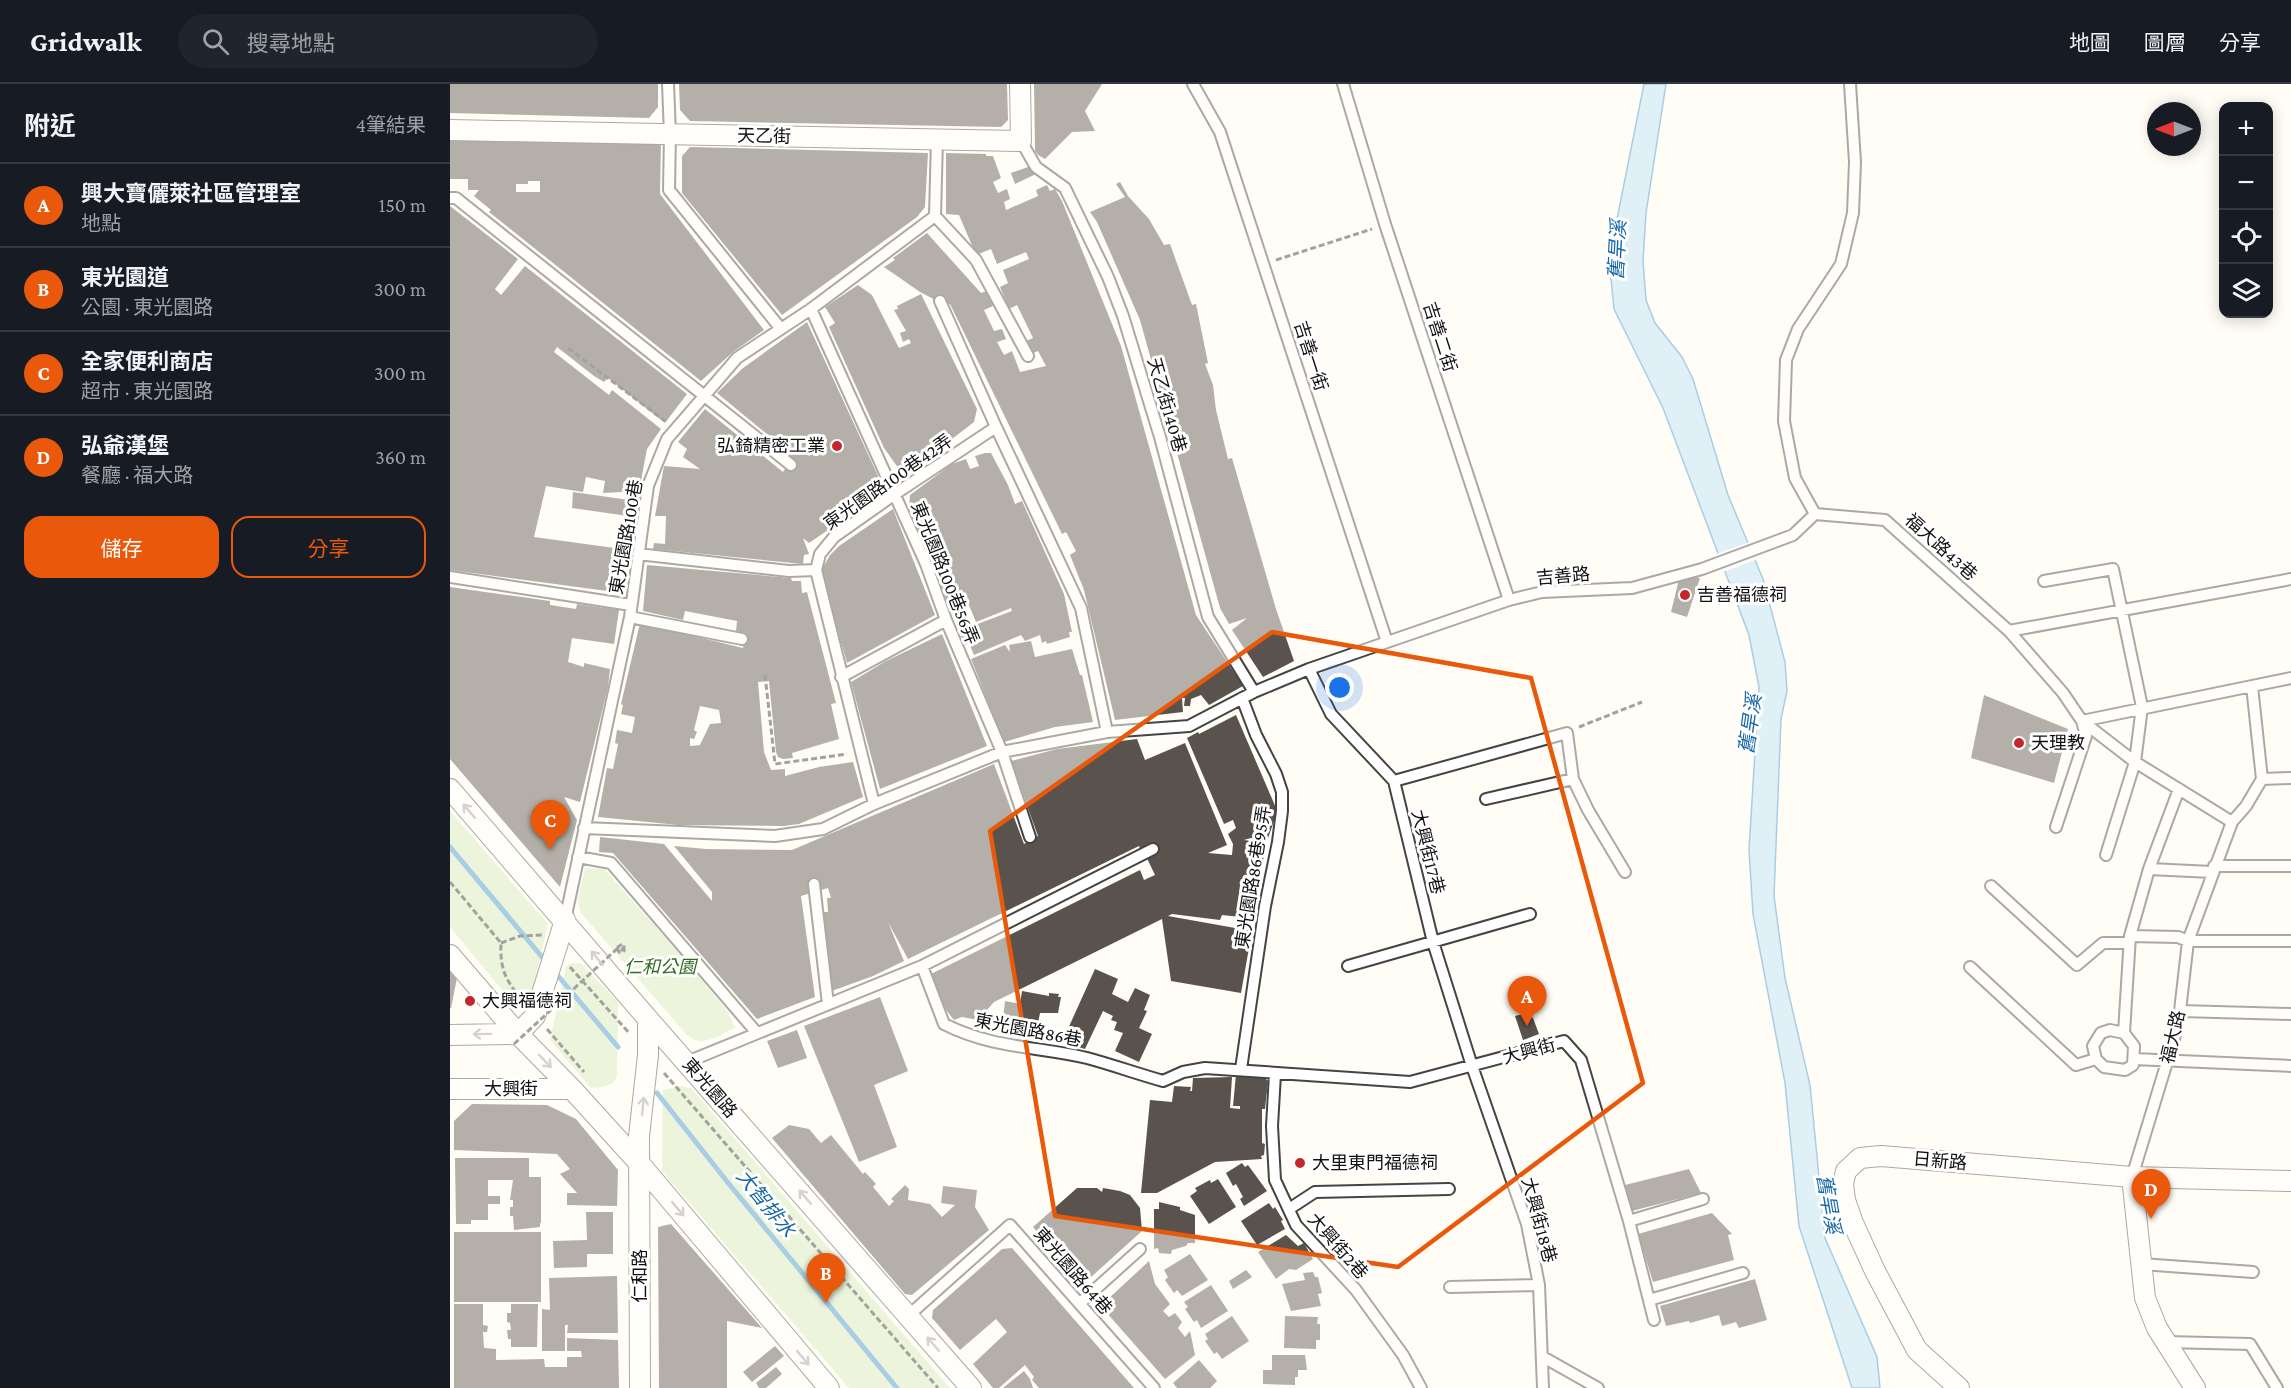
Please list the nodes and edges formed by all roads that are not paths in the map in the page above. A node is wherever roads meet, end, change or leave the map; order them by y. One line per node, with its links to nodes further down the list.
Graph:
1 (668, 84): 7 (lane)
2 (1020, 84): 9 (street)
3 (1192, 84): 33 (lane, 吉善一街)
4 (1343, 84): 26 (lane, 吉善二街)
5 (1850, 84): 20 (lane)
6 (450, 130): 7 (street, 天乙街)
7 (670, 134): 8 (street, 天乙街); 14 (lane)
8 (937, 139): 9 (street, 天乙街); 11 (lane)
9 (1021, 141): 38 (lane, 天乙街140巷)
10 (450, 198): 16 (lane)
11 (935, 216): 13 (lane, 東光園路100巷); 15 (lane)
12 (940, 301): 17 (lane)
13 (811, 309): 14 (lane, 東光園路100巷); 19 (lane, 東光園路100巷56弄)
14 (781, 329): 16 (lane, 東光園路100巷)
15 (1028, 356)
16 (705, 396): 18 (lane); 21 (lane, 東光園路100巷)
17 (996, 428): 19 (lane, 東光園路100巷42弄); 42 (lane)
18 (791, 465)
19 (895, 494): 22 (lane, 東光園路100巷42弄); 30 (lane, 東光園路100巷56弄)
20 (1815, 514): 26 (lane, 吉善路); 31 (lane, 福大路43巷)
21 (638, 554): 22 (lane); 27 (lane, 東光園路100巷)
22 (816, 570): 35 (lane)
23 (450, 577): 27 (lane)
24 (2291, 579): 28 (lane)
25 (2044, 581): 28 (lane)
26 (1509, 600): 33 (lane, 吉善路)
27 (631, 605): 29 (lane, 東光園路100巷)
28 (2122, 611): 31 (lane); 40 (lane)
29 (630, 617): 32 (lane); 55 (lane, 東光園路100巷)
30 (946, 620): 35 (lane); 43 (lane, 東光園路100巷56弄)
31 (2009, 631): 41 (lane, 福大路43巷)
32 (742, 639)
33 (1387, 642): 34 (lane, 吉善路)
34 (1309, 669): 38 (lane, 吉善路); 48 (lane, 大興街17巷)
35 (841, 677): 52 (lane)
36 (2291, 678): 37 (lane)
37 (2252, 686): 40 (lane); 47 (lane)
38 (1254, 692): 39 (lane, 吉善路)
39 (1242, 698): 42 (lane, 吉善路); 90 (lane, 東光園路86巷95弄)
40 (2142, 707): 41 (lane); 44 (lane)
41 (2082, 720): 44 (lane, 福大路43巷); 54 (lane)
42 (1107, 732): 43 (lane, 吉善路)
43 (1002, 752): 52 (lane, 吉善路); 56 (lane, 東光園路100巷56弄)
44 (2135, 762): 50 (lane, 福大路43巷); 58 (lane)
45 (2291, 778): 47 (lane)
46 (1573, 779): 48 (lane); 51 (lane); 63 (lane)
47 (2262, 779): 53 (lane, 福大路)
48 (1394, 781): 71 (lane, 大興街17巷)
49 (450, 789): 67 (street, 東光園路, one-way to 49)
50 (2179, 789): 53 (lane, 福大路43巷); 61 (lane)
51 (1486, 799)
52 (874, 804): 55 (lane, 吉善路)
53 (2232, 822): 62 (lane, 福大路)
54 (2056, 827)
55 (584, 828): 59 (lane, 東光園路100巷)
56 (1030, 837)
57 (1153, 849): 73 (lane)
58 (2106, 855)
59 (578, 857): 67 (lane, 東光園路100巷); 80 (lane)
60 (2291, 866): 62 (lane)
61 (2149, 869): 62 (lane); 68 (lane)
62 (2213, 869): 69 (lane, 福大路)
63 (1625, 872)
64 (814, 884): 76 (lane)
65 (1991, 886): 68 (lane)
66 (1530, 914): 71 (lane)
67 (565, 920): 79 (street, 東光園路, one-way to 67); 83 (street)
68 (2130, 939): 69 (lane); 81 (lane)
69 (2187, 941): 70 (lane); 77 (lane, 福大路)
70 (2291, 941)
71 (1433, 942): 74 (lane); 88 (lane, 大興街17巷)
72 (450, 955): 83 (street)
73 (922, 966): 76 (lane); 90 (lane, 東光園路86巷)
74 (1348, 966)
75 (1970, 967): 84 (lane)
76 (828, 1004): 80 (lane)
77 (2180, 1011): 78 (lane); 87 (lane, 福大路)
78 (2291, 1014)
79 (648, 1019): 86 (street, 東光園路); 94 (street, 仁和路, one-way to 79)
80 (757, 1033): 86 (lane)
81 (2124, 1033): 84 (lane); 85 (lane)
82 (450, 1035): 83 (street, one-way to 82)
83 (516, 1039): 93 (street, one-way to 93)
84 (2096, 1059): 85 (lane)
85 (2134, 1059): 87 (lane)
86 (687, 1062): 109 (street, 東光園路, one-way to 86)
87 (2168, 1062): 89 (lane); 95 (lane, 福大路)
88 (1472, 1066): 91 (lane, 大興街); 100 (lane, 大興街); 105 (lane, 大興街18巷)
89 (2291, 1066)
90 (1241, 1069): 91 (lane, 東光園路86巷)
91 (1275, 1074): 99 (lane, 大興街2巷)
92 (450, 1089): 93 (street, 大興街)
93 (572, 1089): 94 (street)
94 (640, 1164): 113 (street, 仁和路); 114 (street, one-way to 114)
95 (2132, 1177): 96 (street, 日新路); 102 (street, 福大路); 120 (street, 日新路)
96 (2291, 1181)
97 (1449, 1189): 99 (lane)
98 (1702, 1199): 100 (lane)
99 (1289, 1209): 117 (lane, 大興街2巷)
100 (1629, 1221): 107 (lane, 大興街)
101 (1140, 1249): 108 (lane)
102 (2141, 1264): 103 (lane); 111 (street, 福大路)
103 (2253, 1272)
104 (1743, 1273): 107 (lane)
105 (1539, 1285): 106 (lane); 112 (lane, 大興街18巷)
106 (1450, 1287)
107 (1649, 1300): 110 (lane, 大興街)
108 (1080, 1303): 109 (lane, 東光園路64巷); 116 (lane, 東光園路64巷)
109 (908, 1316): 115 (street, 東光園路, one-way to 109)
110 (1654, 1320)
111 (2166, 1342): 121 (street, 福大路); 122 (lane)
112 (1543, 1357): 118 (lane, 大興街18巷); 119 (lane)
113 (640, 1388)
114 (829, 1388)
115 (971, 1388)
116 (1154, 1388)
117 (1421, 1388)
118 (1543, 1388)
119 (1598, 1388)
120 (1959, 1388)
121 (2195, 1388)
122 (2277, 1388)

